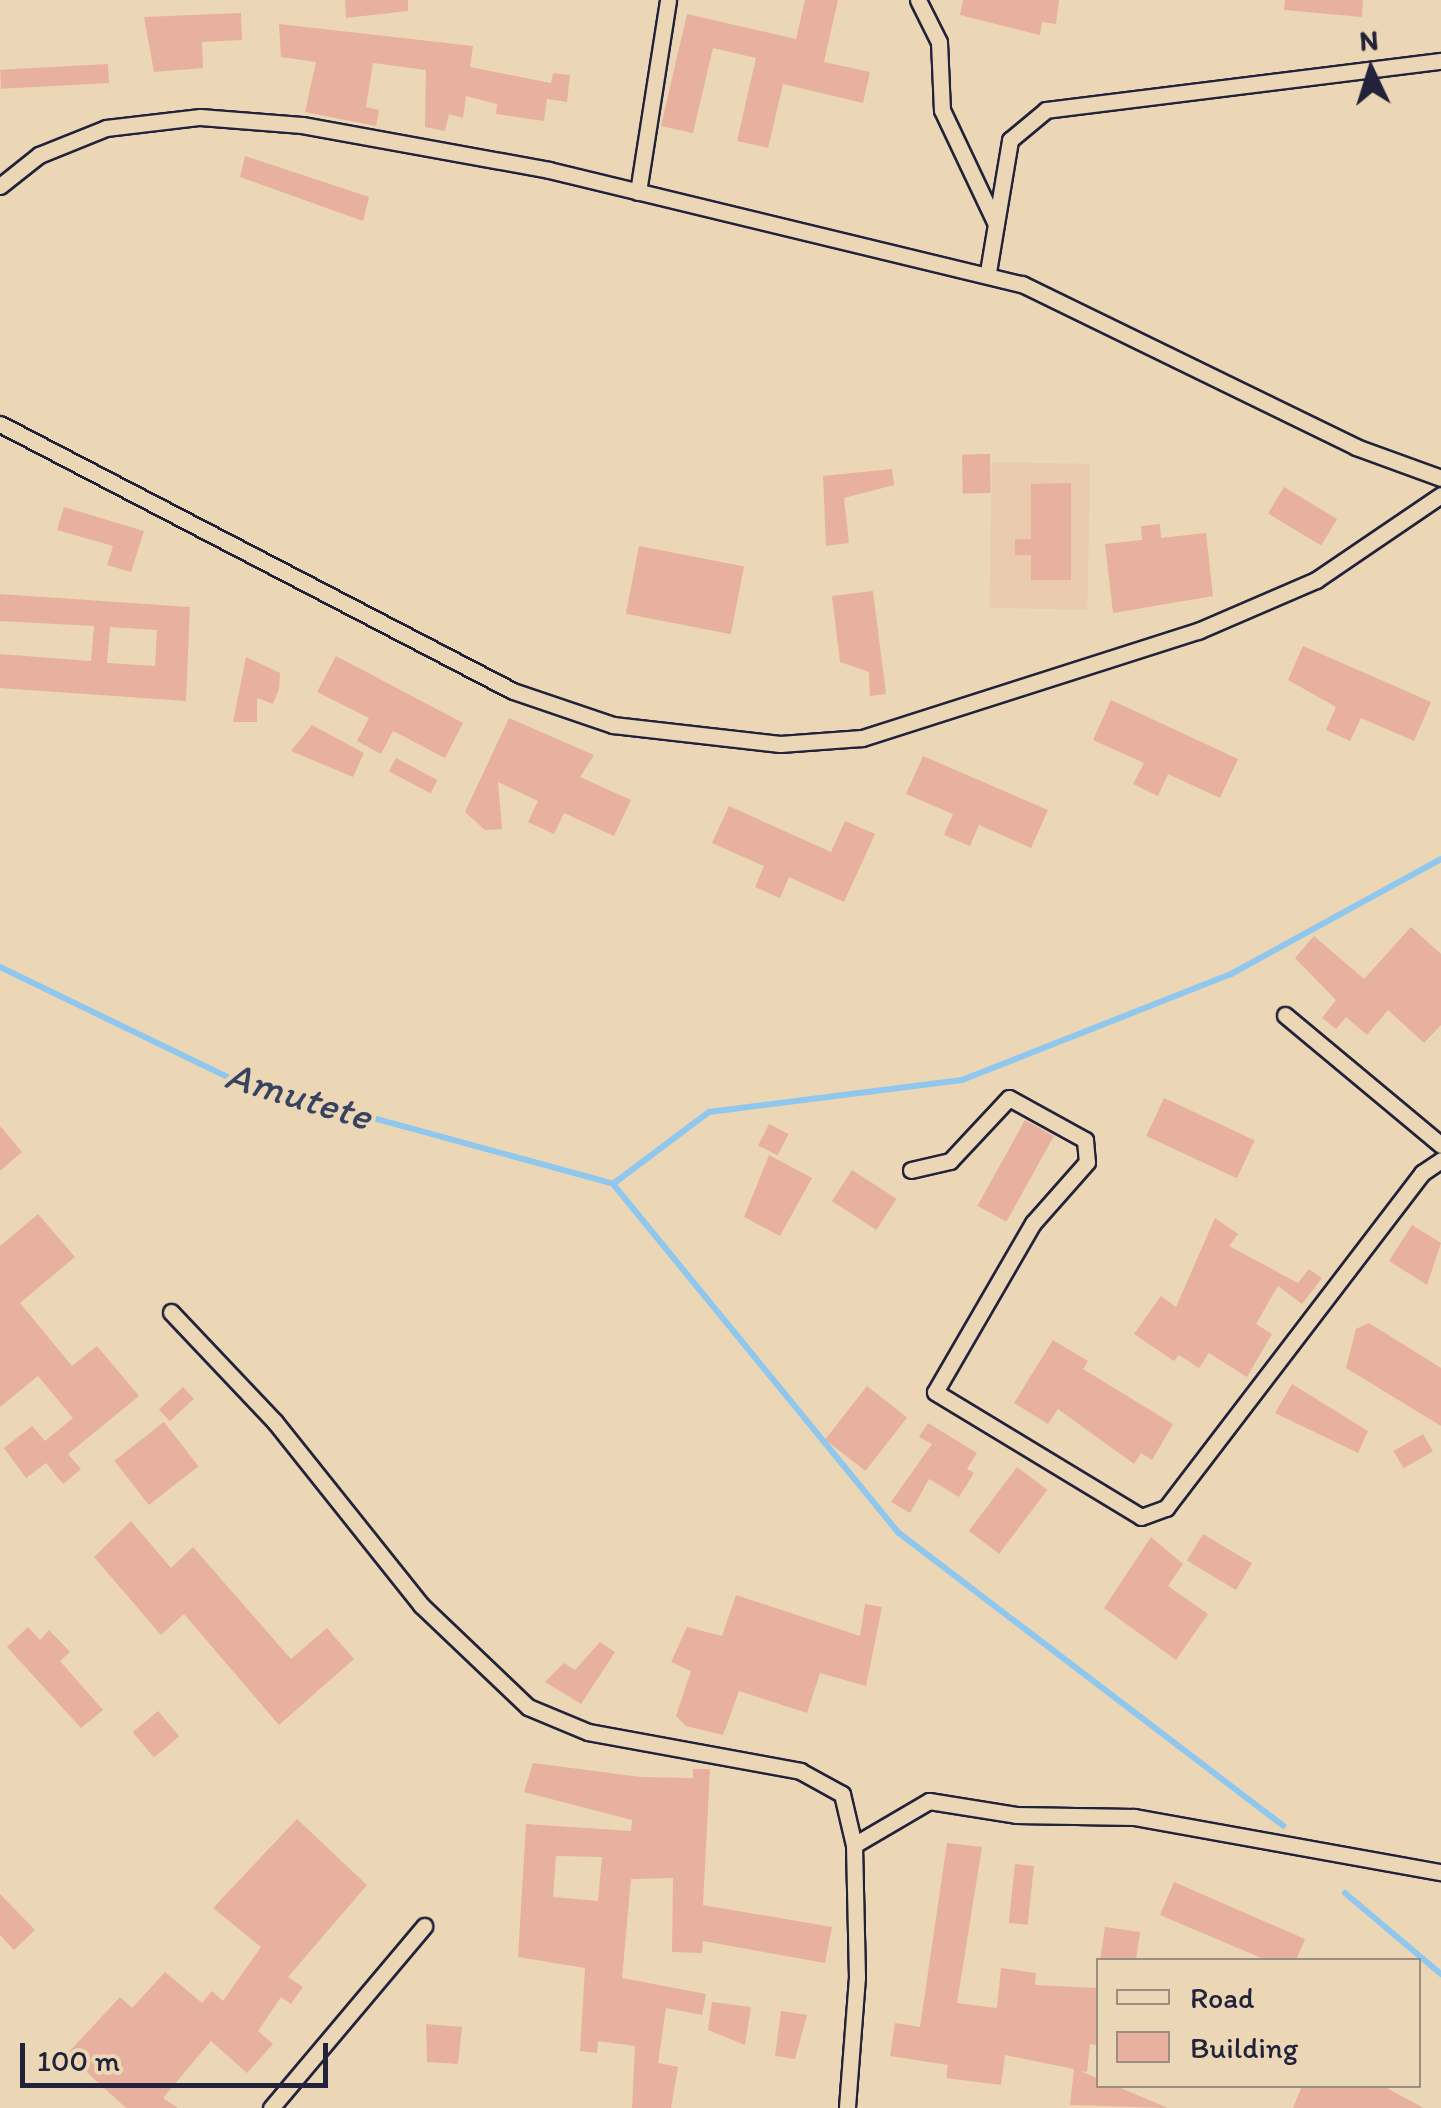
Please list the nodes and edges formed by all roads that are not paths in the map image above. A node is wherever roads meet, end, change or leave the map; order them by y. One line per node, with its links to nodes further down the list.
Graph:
1 (668, 0): 5 (street)
2 (918, 0): 6 (street)
3 (1441, 61): 6 (street)
4 (0, 186): 5 (street)
5 (638, 192): 7 (street)
6 (996, 224): 7 (street)
7 (988, 272): 9 (street)
8 (0, 424): 10 (street)
9 (1441, 478)
10 (1441, 495)
11 (1284, 1015): 12 (street)
12 (1441, 1145)
13 (1441, 1160): 14 (street)
14 (910, 1170)
15 (171, 1312): 16 (street)
16 (854, 1844): 17 (street); 20 (street)
17 (1441, 1872)
18 (424, 1926): 19 (street)
19 (271, 2108)
20 (847, 2108)

